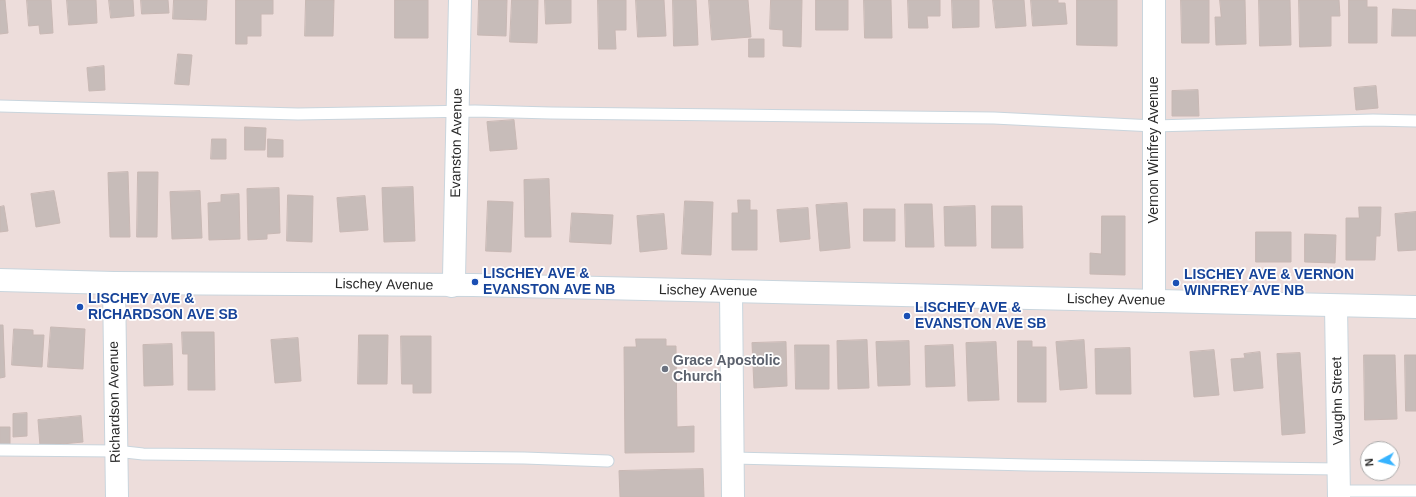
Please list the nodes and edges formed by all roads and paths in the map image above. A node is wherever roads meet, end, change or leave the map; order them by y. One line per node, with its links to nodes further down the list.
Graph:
1 (460, 0): 4 (street, Evanston Avenue)
2 (1154, 0): 6 (street, Vernon Winfrey Avenue)
3 (0, 106): 4 (lane)
4 (458, 112): 6 (lane); 9 (street, Evanston Avenue)
5 (1416, 121): 6 (lane)
6 (1154, 126): 11 (street, Vernon Winfrey Avenue)
7 (0, 280): 8 (street, Lischey Avenue)
8 (114, 282): 9 (street, Lischey Avenue); 15 (street, Richardson Avenue)
9 (452, 286): 10 (street, Lischey Avenue)
10 (731, 291): 11 (street, Lischey Avenue); 16 (street)
11 (1154, 301): 12 (street, Lischey Avenue)
12 (1336, 306): 13 (street, Lischey Avenue); 18 (street, Vaughn Street)
13 (1416, 307)
14 (0, 450): 15 (lane)
15 (116, 451): 17 (lane); 21 (street, Richardson Avenue)
16 (733, 458): 18 (lane); 22 (street)
17 (608, 461)
18 (1339, 469): 20 (street, Vaughn Street)
19 (1416, 491): 20 (lane)
20 (1339, 494)
21 (117, 497)
22 (733, 497)

